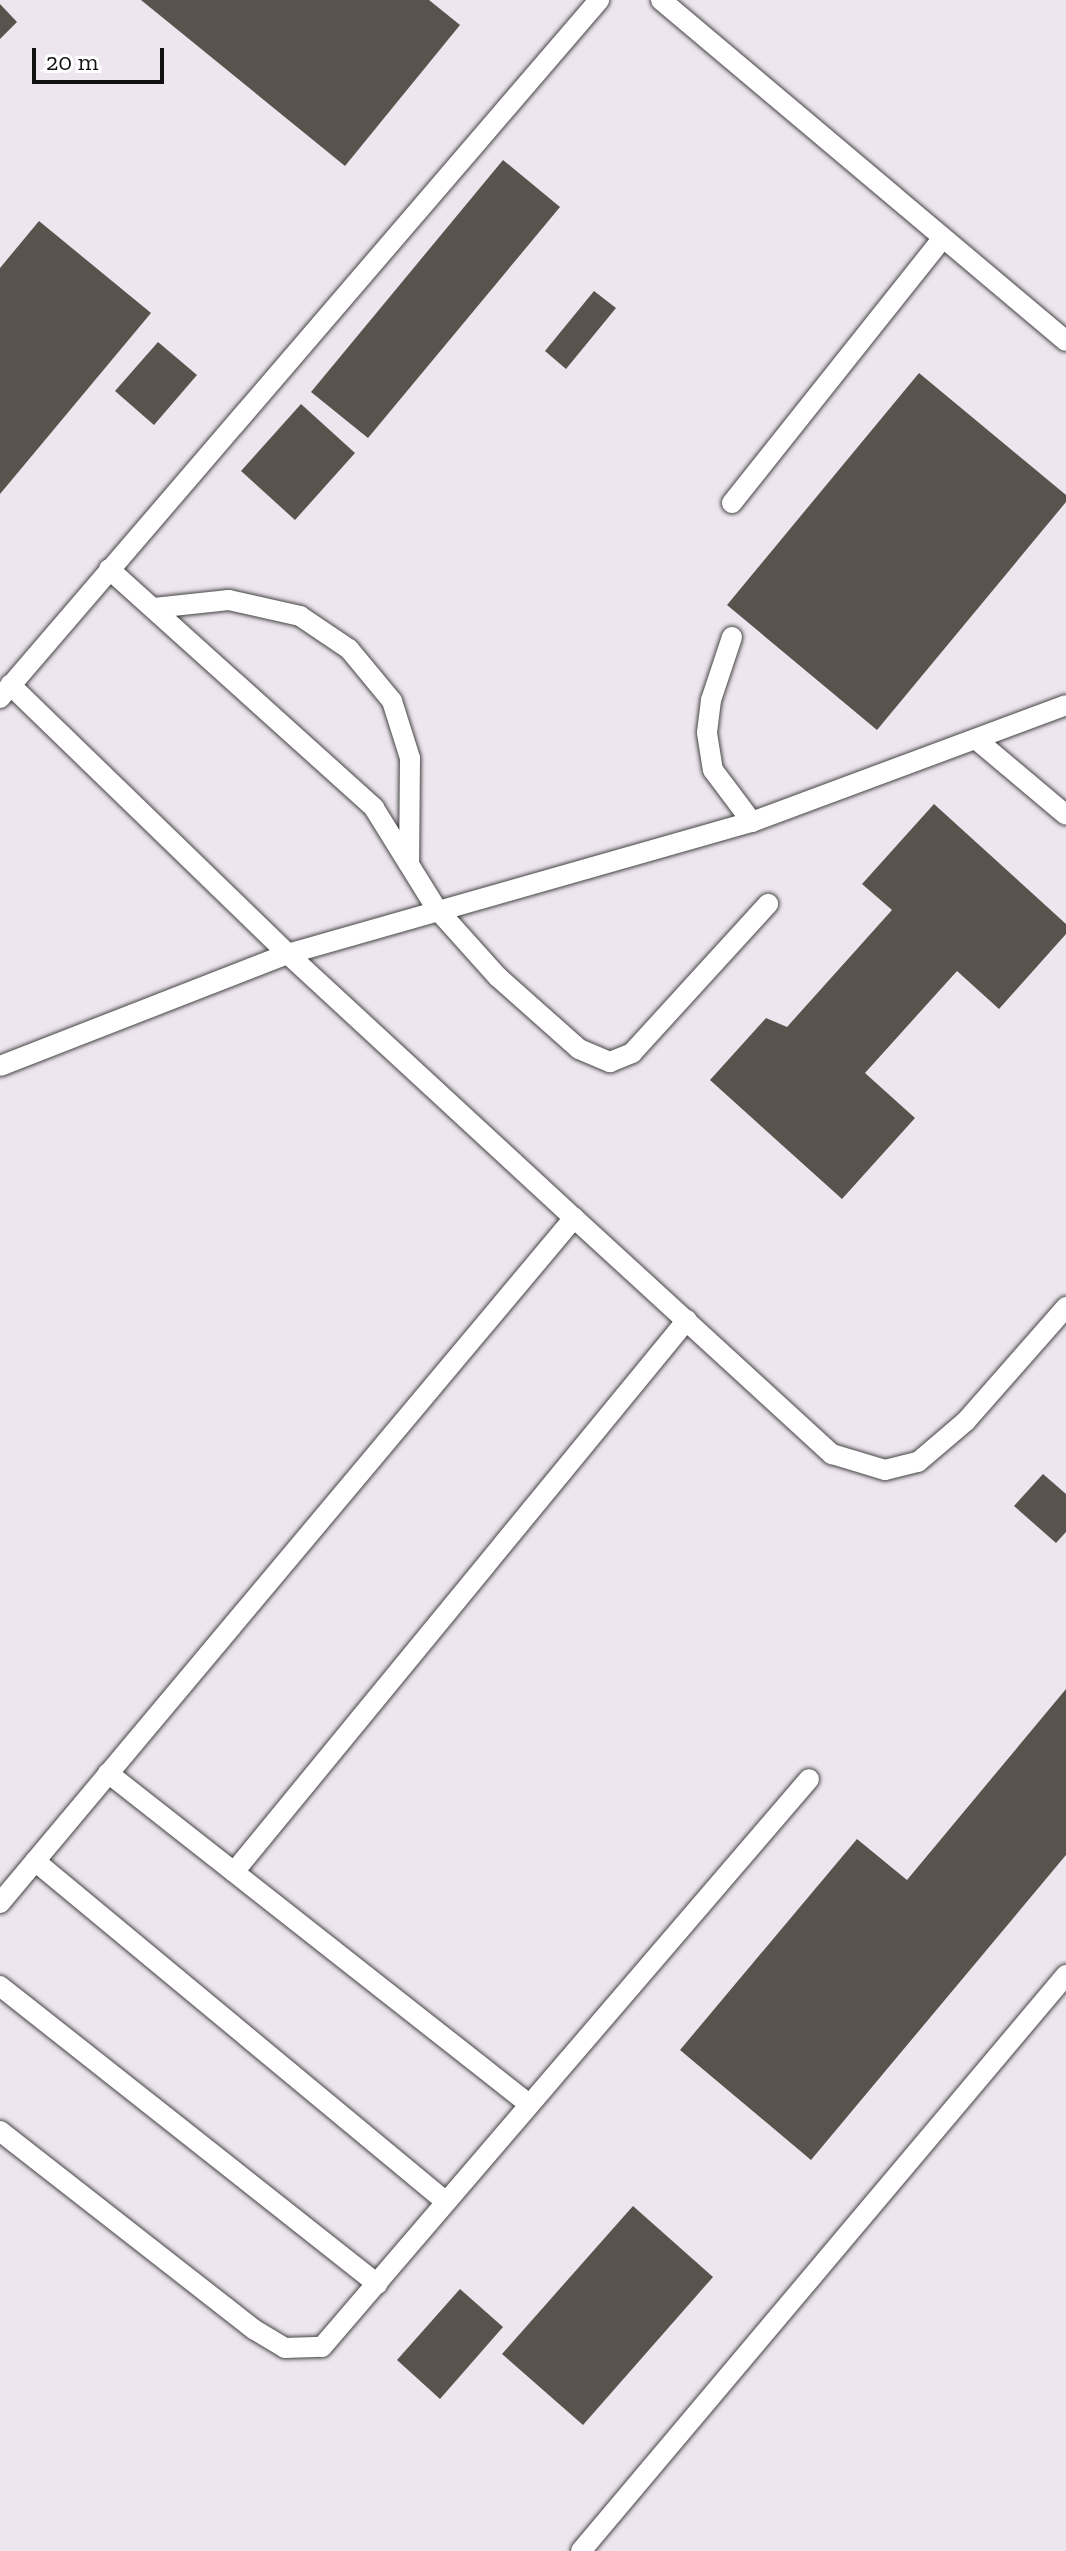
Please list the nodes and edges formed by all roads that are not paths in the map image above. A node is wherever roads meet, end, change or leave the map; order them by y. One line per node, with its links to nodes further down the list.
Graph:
1 (599, 0): 6 (lane)
2 (661, 0): 3 (lane)
3 (943, 238): 4 (lane); 5 (lane)
4 (1066, 341)
5 (732, 503)
6 (109, 569): 7 (lane); 9 (lane)
7 (154, 608): 14 (lane); 14 (lane)
8 (732, 637): 13 (lane)
9 (5, 691): 17 (lane)
10 (1066, 705): 11 (lane)
11 (977, 740): 12 (lane); 13 (lane)
12 (1066, 815)
13 (752, 822): 16 (lane)
14 (409, 864): 16 (lane)
15 (768, 904): 16 (lane)
16 (436, 908): 17 (lane)
17 (288, 954): 18 (lane); 19 (lane)
18 (0, 1066)
19 (574, 1218): 21 (lane); 22 (lane)
20 (1066, 1307): 21 (lane)
21 (687, 1320): 25 (lane)
22 (108, 1773): 24 (lane); 25 (lane)
23 (809, 1779): 29 (lane)
24 (35, 1861): 26 (lane); 31 (lane)
25 (234, 1872): 29 (lane)
26 (0, 1903)
27 (1066, 1975): 33 (lane)
28 (0, 1986): 32 (lane)
29 (529, 2104): 31 (lane)
30 (0, 2131): 32 (lane)
31 (445, 2201): 32 (lane)
32 (377, 2284)
33 (581, 2551)

